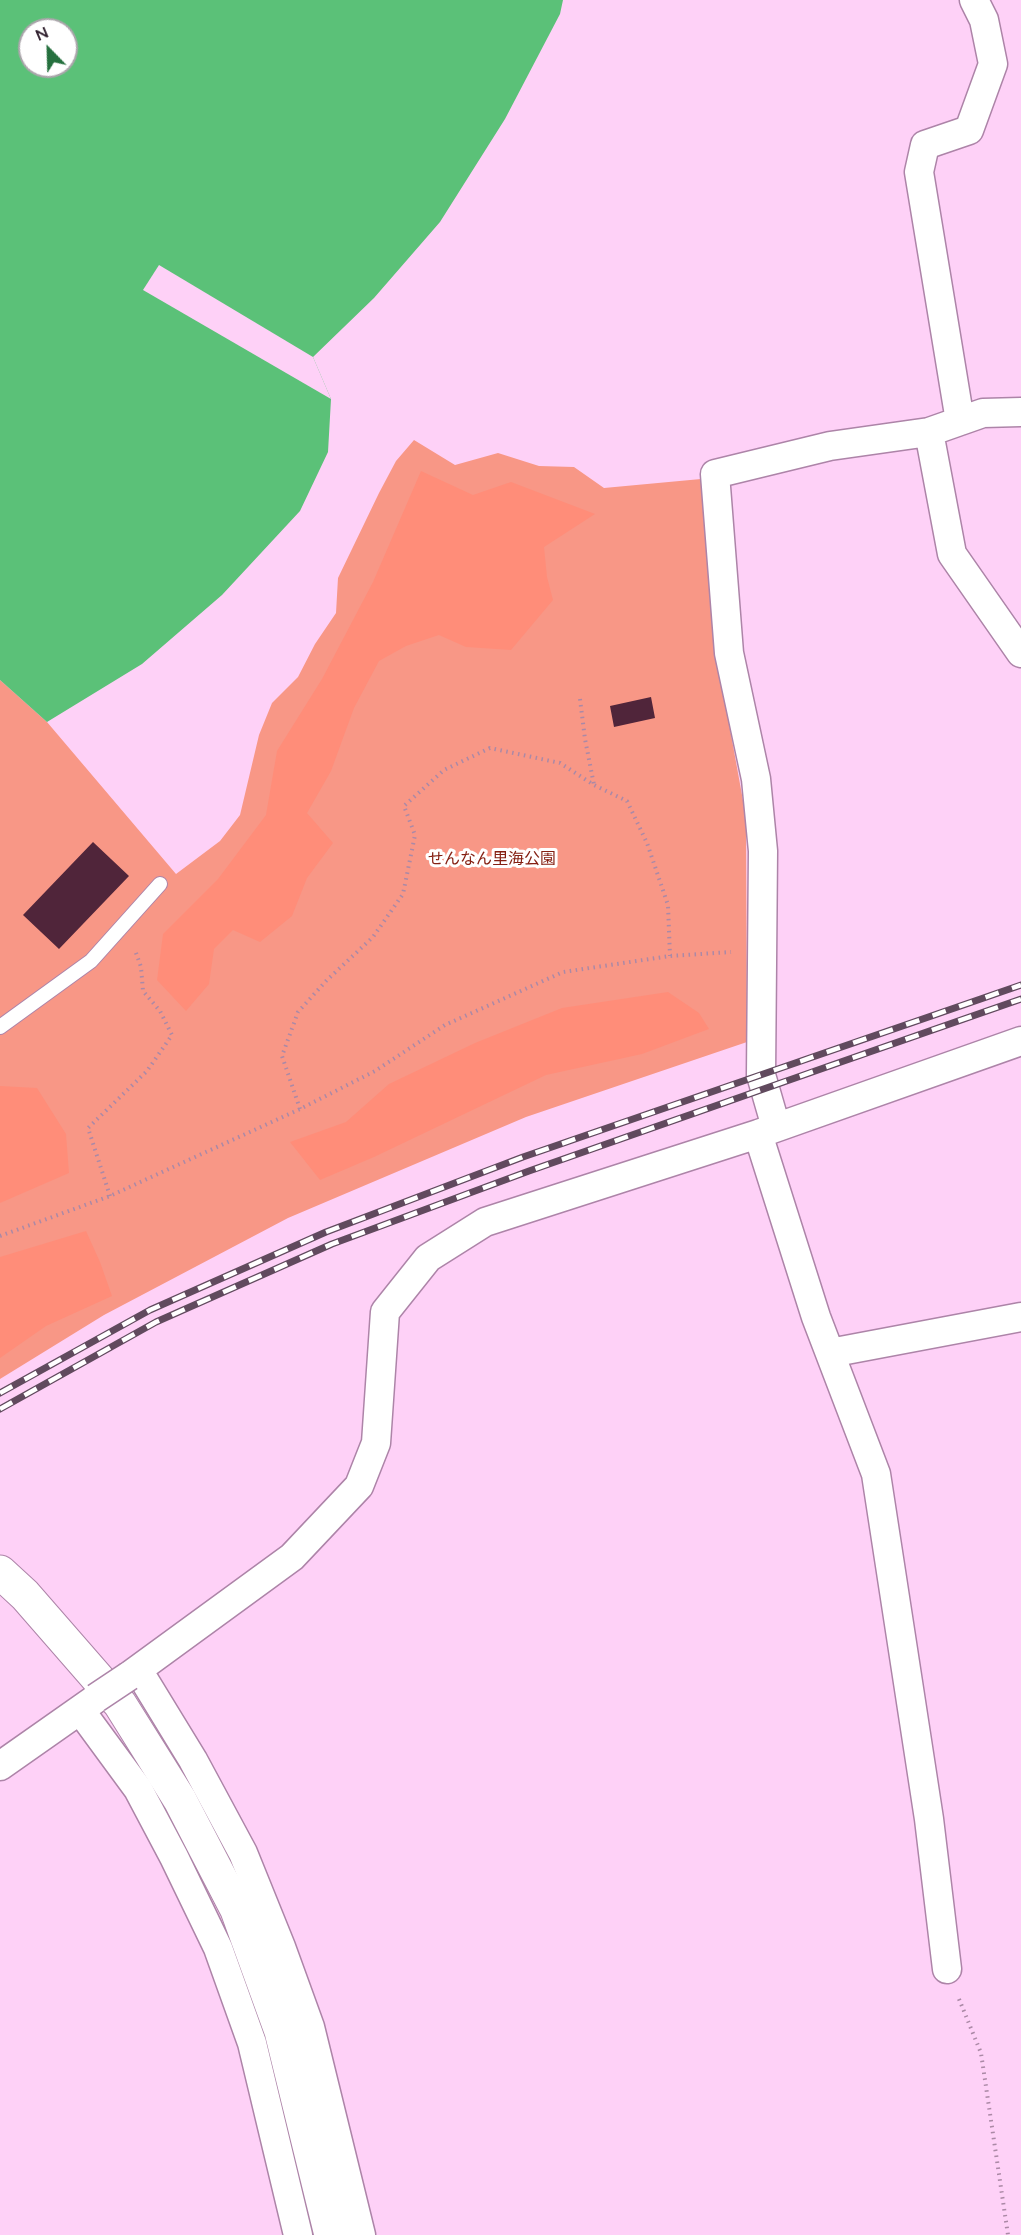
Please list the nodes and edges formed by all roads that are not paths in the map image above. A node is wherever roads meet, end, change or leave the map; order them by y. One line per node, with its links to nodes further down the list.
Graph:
1 (974, 0): 3 (street)
2 (1021, 412): 3 (street)
3 (960, 421): 4 (street)
4 (929, 432): 5 (street); 9 (street)
5 (1021, 653)
6 (160, 884): 7 (lane)
7 (0, 1027)
8 (1021, 1041): 9 (street)
9 (767, 1130): 11 (street); 13 (street)
10 (1021, 1317): 11 (street)
11 (830, 1353): 16 (street)
12 (0, 1572): 18 (street)
13 (133, 1673): 14 (street, bridge); 19 (street)
14 (88, 1704): 15 (street); 17 (street)
15 (0, 1767)
16 (947, 1969)
17 (298, 2235)
18 (331, 2235)
19 (361, 2235)

